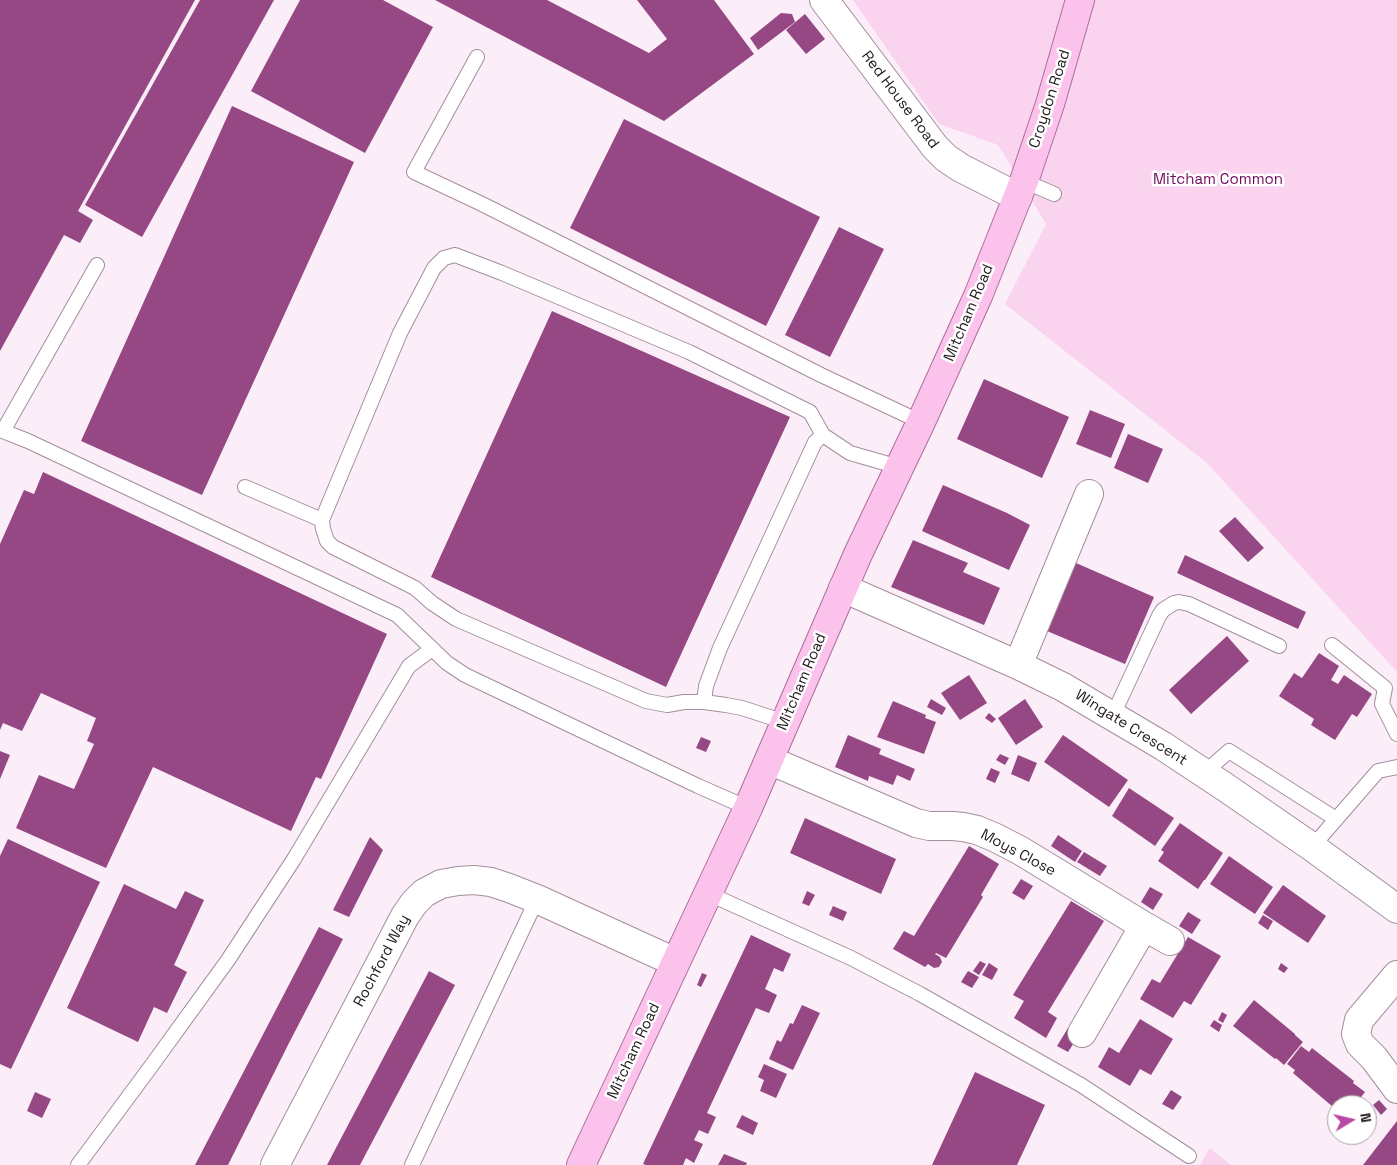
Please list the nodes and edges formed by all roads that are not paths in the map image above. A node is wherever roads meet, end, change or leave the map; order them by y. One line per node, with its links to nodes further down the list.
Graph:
1 (824, 0): 4 (street, Red House Road)
2 (1080, 0): 4 (main road, Croydon Road)
3 (477, 57): 7 (lane)
4 (1021, 189): 5 (lane); 7 (main road, Mitcham Road)
5 (1054, 194)
6 (97, 265): 8 (lane)
7 (921, 422): 10 (main road, Mitcham Road)
8 (1, 431): 17 (lane)
9 (823, 435): 10 (lane); 13 (lane); 19 (lane)
10 (899, 467): 14 (main road, Mitcham Road)
11 (245, 487): 13 (lane)
12 (1089, 494): 18 (street)
13 (322, 520): 19 (lane)
14 (843, 588): 18 (street, Wingate Crescent); 21 (main road, Mitcham Road)
15 (1332, 645): 22 (lane)
16 (1279, 646): 20 (lane)
17 (432, 649): 26 (lane); 39 (lane)
18 (1018, 665): 20 (street, Wingate Crescent)
19 (704, 702): 21 (lane)
20 (1113, 716): 25 (street, Wingate Crescent)
21 (785, 722): 23 (main road, Mitcham Road)
22 (1397, 734)
23 (769, 760): 26 (main road, Mitcham Road); 32 (street, Moys Close)
24 (1397, 767): 27 (lane)
25 (1204, 773): 27 (lane); 28 (street, Wingate Crescent)
26 (748, 808): 29 (main road, Mitcham Road)
27 (1336, 819): 28 (lane)
28 (1312, 847): 31 (street, Wingate Crescent)
29 (707, 893): 34 (main road, Mitcham Road); 38 (lane)
30 (537, 899): 34 (street, Rochford Way); 40 (street, Rochford Way); 41 (lane)
31 (1397, 909)
32 (1144, 926): 33 (street, Moys Close); 36 (street)
33 (1170, 941)
34 (675, 962): 42 (main road, Mitcham Road)
35 (1397, 974): 37 (street)
36 (1082, 1033)
37 (1397, 1089)
38 (1189, 1156)
39 (78, 1165)
40 (275, 1165)
41 (412, 1165)
42 (581, 1165)

